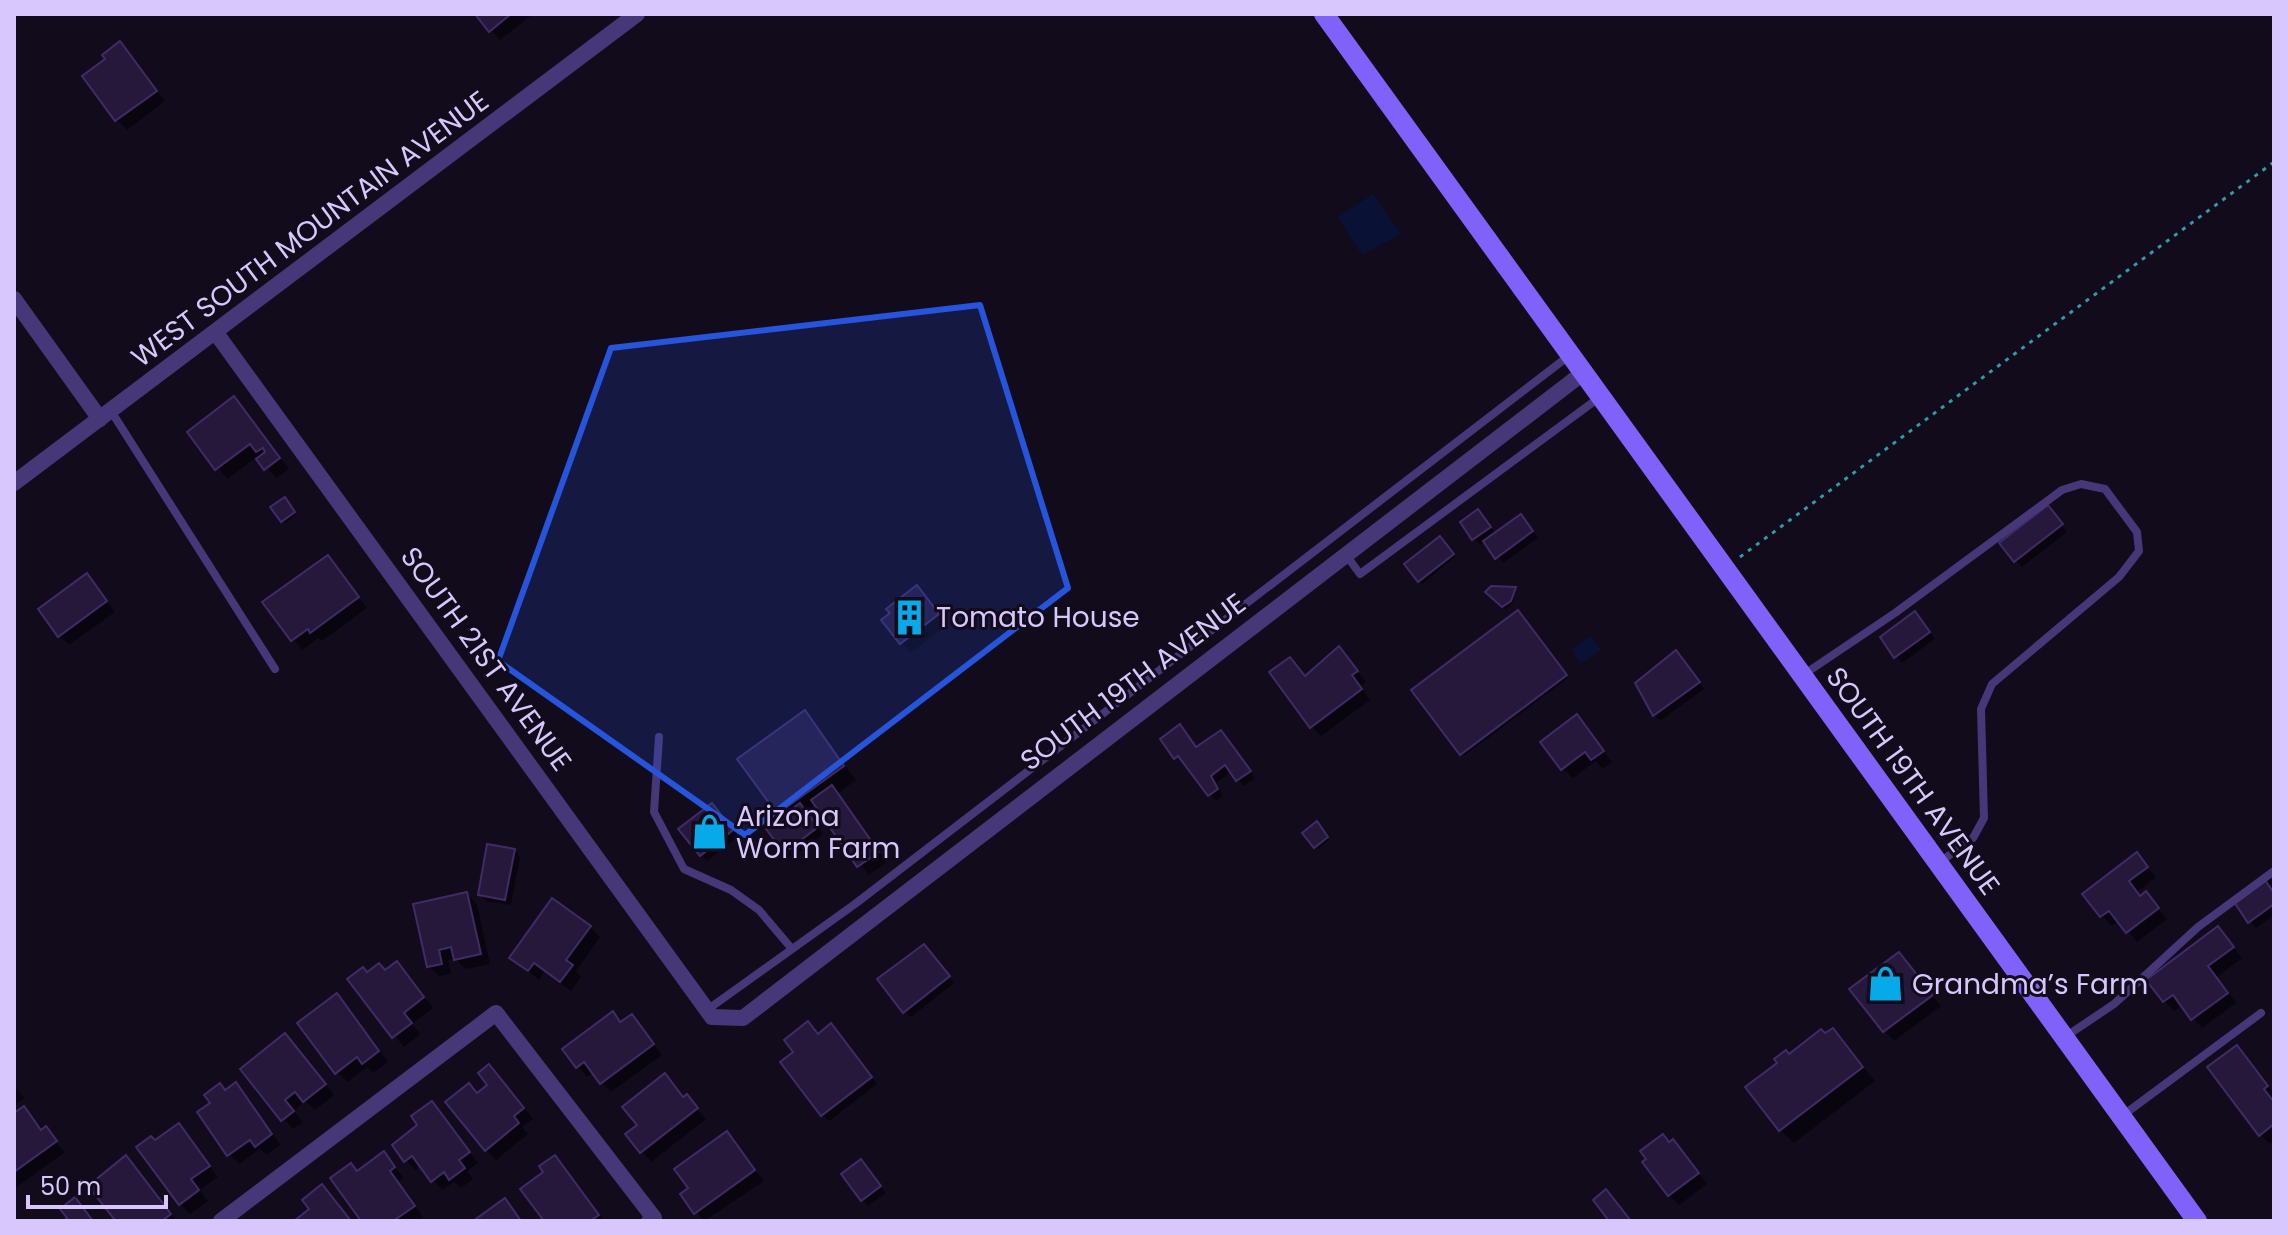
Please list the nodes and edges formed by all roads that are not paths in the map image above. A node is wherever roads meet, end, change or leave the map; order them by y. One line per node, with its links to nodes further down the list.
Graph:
1 (636, 14): 4 (street, WEST SOUTH MOUNTAIN AVENUE)
2 (1324, 14): 5 (main road, SOUTH 19TH AVENUE)
3 (14, 299): 8 (street)
4 (216, 333): 8 (street, WEST SOUTH MOUNTAIN AVENUE); 18 (street, SOUTH 21ST AVENUE)
5 (1571, 355): 6 (main road, SOUTH 19TH AVENUE); 16 (lane)
6 (1583, 373): 7 (main road, SOUTH 19TH AVENUE); 10 (street, SOUTH 19TH AVENUE)
7 (1600, 397): 10 (lane); 12 (main road, SOUTH 19TH AVENUE)
8 (106, 415): 9 (street, WEST SOUTH MOUNTAIN AVENUE); 11 (lane)
9 (14, 483)
10 (1346, 554): 18 (street, SOUTH 19TH AVENUE)
11 (275, 669)
12 (1802, 675): 14 (main road, SOUTH 19TH AVENUE); 14 (lane)
13 (659, 737): 16 (lane)
14 (1938, 863): 19 (main road, SOUTH 19TH AVENUE)
15 (2274, 871): 19 (lane)
16 (792, 949): 18 (lane)
17 (2261, 1013): 20 (lane)
18 (709, 1014)
19 (2065, 1038): 20 (main road, SOUTH 19TH AVENUE)
20 (2121, 1117): 23 (main road, SOUTH 19TH AVENUE)
21 (652, 1219): 22 (street)
22 (221, 1221)
23 (2197, 1221)

